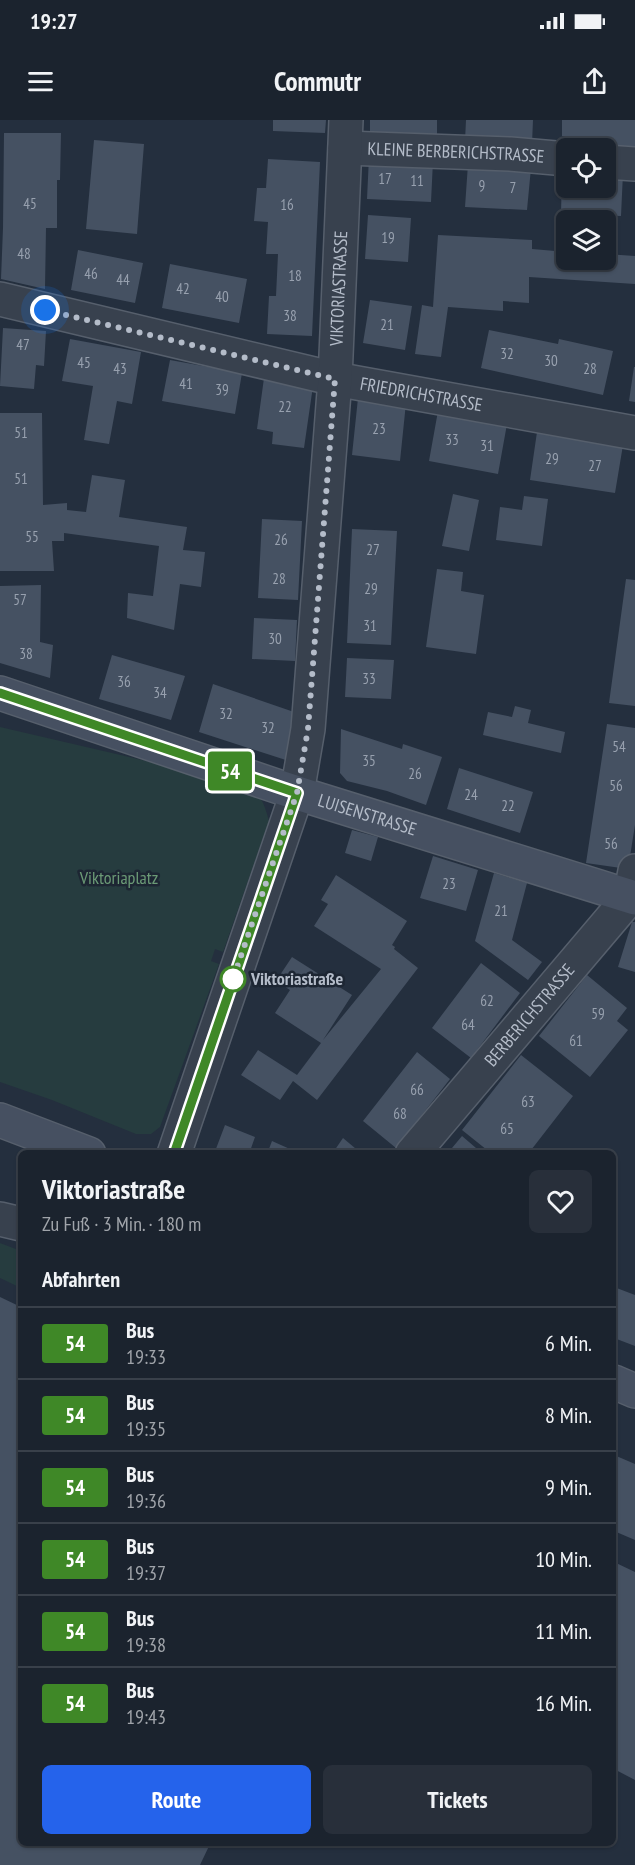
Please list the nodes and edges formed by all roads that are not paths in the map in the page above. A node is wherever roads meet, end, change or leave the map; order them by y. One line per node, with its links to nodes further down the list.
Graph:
1 (346, 134): 2 (street, KLEINE BERBERICHSTRASSE); 6 (street, VIKTORIASTRASSE)
2 (556, 158)
3 (616, 163): 4 (street)
4 (635, 164)
5 (0, 299): 6 (street, FRIEDRICHSTRASSE)
6 (335, 379): 7 (street, FRIEDRICHSTRASSE); 9 (street, VIKTORIASTRASSE)
7 (635, 433)
8 (0, 693): 9 (street, LUISENSTRASSE)
9 (297, 793): 10 (street, LUISENSTRASSE); 13 (street, VIKTORIASTRASSE)
10 (633, 888): 14 (street, BERBERICHSTRASSE)
11 (0, 1120): 12 (street)
12 (78, 1150)
13 (175, 1150)
14 (415, 1150)
15 (0, 1220): 16 (street)
16 (18, 1223)
17 (616, 1383): 18 (street)
18 (635, 1391)

